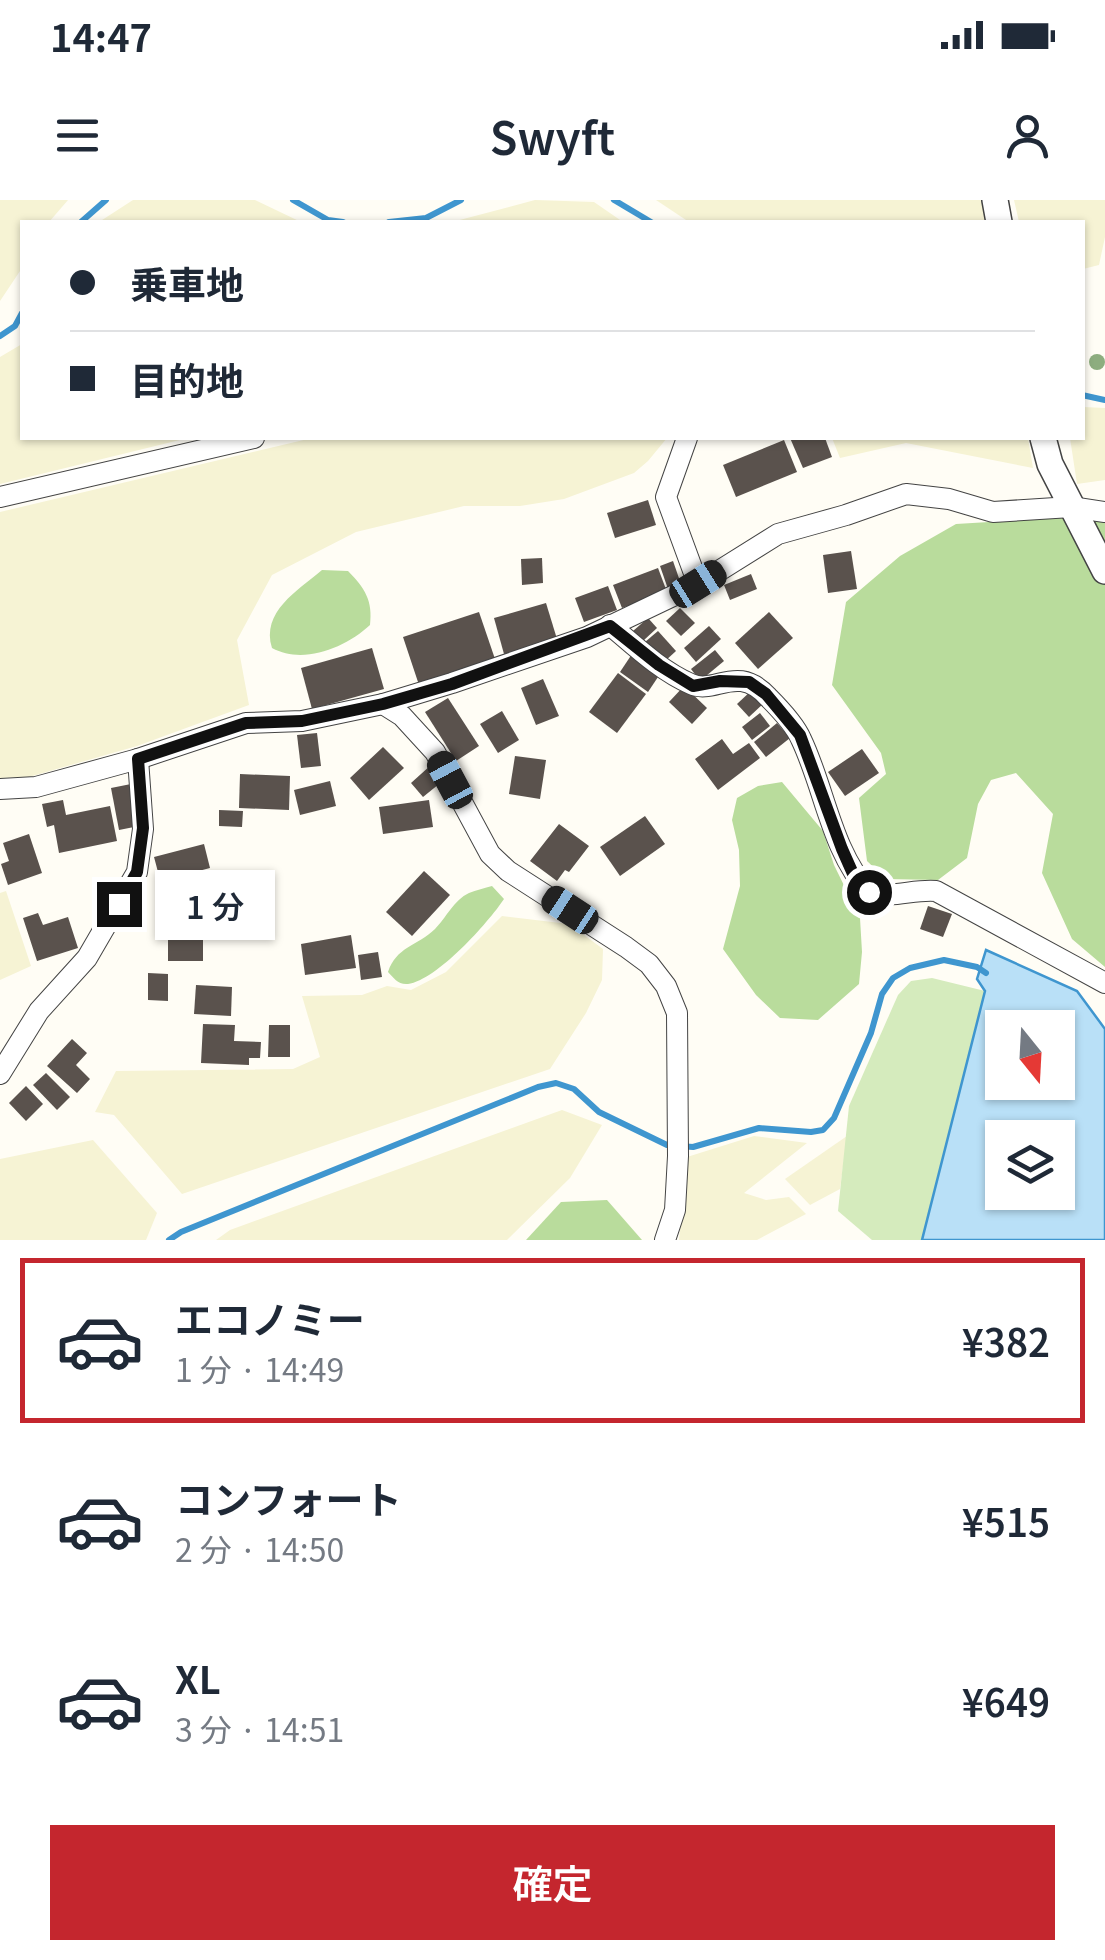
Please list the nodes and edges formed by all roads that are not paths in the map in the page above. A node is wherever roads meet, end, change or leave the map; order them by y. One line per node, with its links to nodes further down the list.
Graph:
1 (245, 440): 4 (street)
2 (685, 440): 8 (street)
3 (1044, 440): 5 (street)
4 (0, 497)
5 (1071, 507): 6 (street); 7 (street); 8 (street)
6 (1105, 512)
7 (1105, 571)
8 (698, 584): 9 (street)
9 (610, 626): 10 (street); 13 (street)
10 (383, 704): 11 (street); 15 (street)
11 (138, 759): 12 (street); 14 (street)
12 (0, 789)
13 (1105, 983)
14 (0, 1074)
15 (665, 1240)

